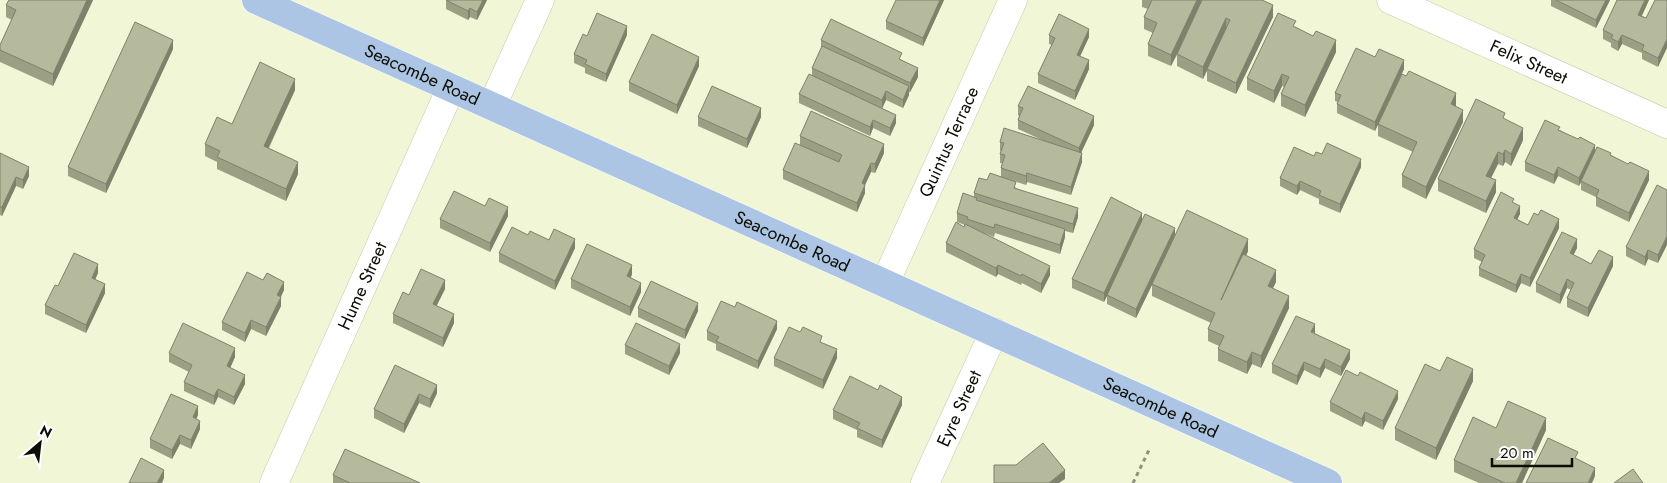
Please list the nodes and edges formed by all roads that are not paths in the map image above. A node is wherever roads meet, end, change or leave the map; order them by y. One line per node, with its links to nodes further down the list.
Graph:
1 (256, 0): 5 (main road, Seacombe Road)
2 (540, 0): 6 (street)
3 (1013, 0): 8 (street, Quintus Terrace)
4 (1391, 0): 7 (street, Felix Street)
5 (451, 88): 6 (main road, Seacombe Road); 10 (street, Hume Street)
6 (492, 106): 8 (main road, Seacombe Road)
7 (1667, 124)
8 (885, 284): 9 (main road, Seacombe Road)
9 (994, 332): 11 (street, Eyre Street); 12 (main road, Seacombe Road)
10 (274, 483)
11 (925, 483)
12 (1328, 483)

